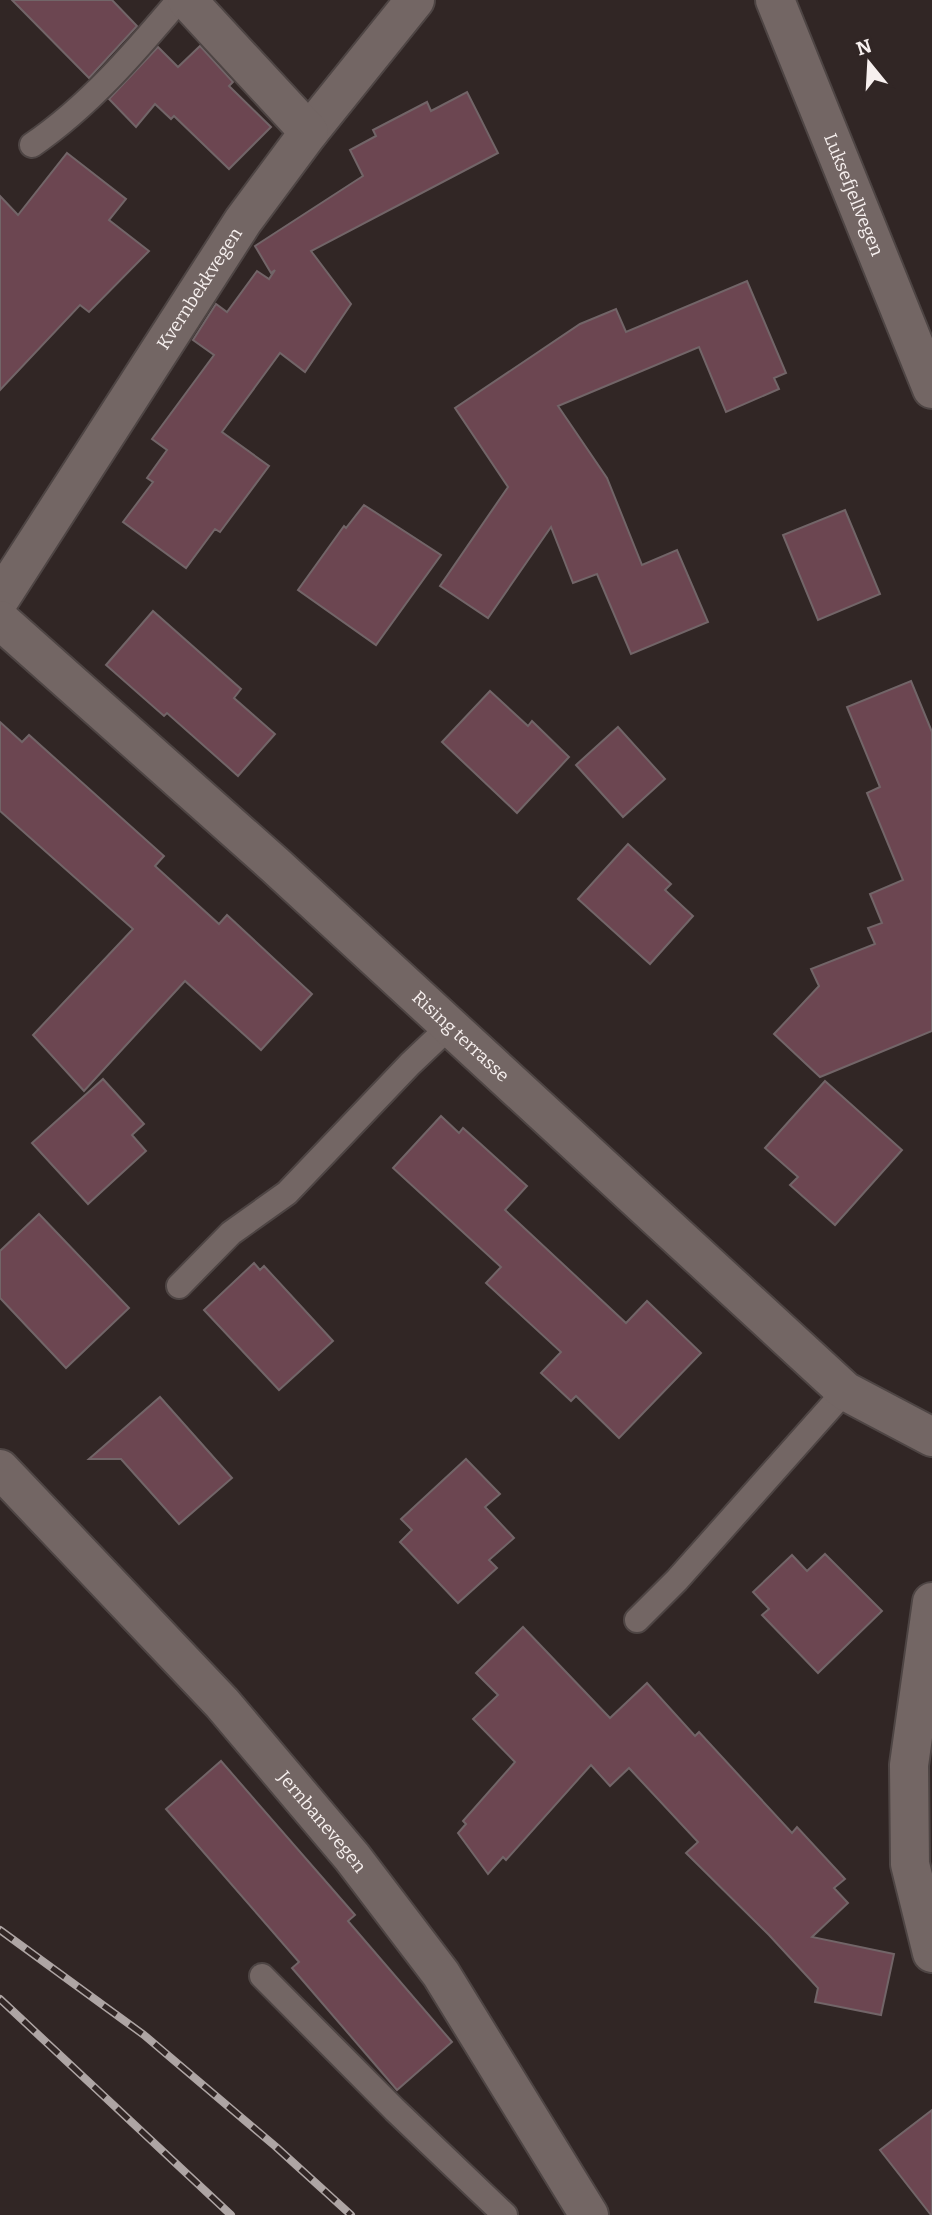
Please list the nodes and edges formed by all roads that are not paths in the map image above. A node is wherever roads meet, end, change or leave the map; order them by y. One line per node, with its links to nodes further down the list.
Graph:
1 (179, 0): 6 (lane)
2 (187, 0): 5 (street)
3 (415, 0): 5 (street)
4 (775, 0): 7 (street, Luksefjellvegen)
5 (309, 132): 8 (street, Kvernbekkvegen)
6 (32, 145)
7 (932, 389)
8 (0, 599)
9 (0, 620): 10 (street, Rising terrasse)
10 (450, 1026): 11 (lane); 12 (street, Rising terrasse)
11 (179, 1286)
12 (845, 1391): 13 (street, Rising terrasse); 16 (lane)
13 (932, 1437)
14 (0, 1469): 20 (street, Jernbanevegen)
15 (932, 1602): 17 (street)
16 (637, 1620)
17 (932, 1953)
18 (262, 1976): 19 (lane)
19 (505, 2215)
20 (589, 2215)

